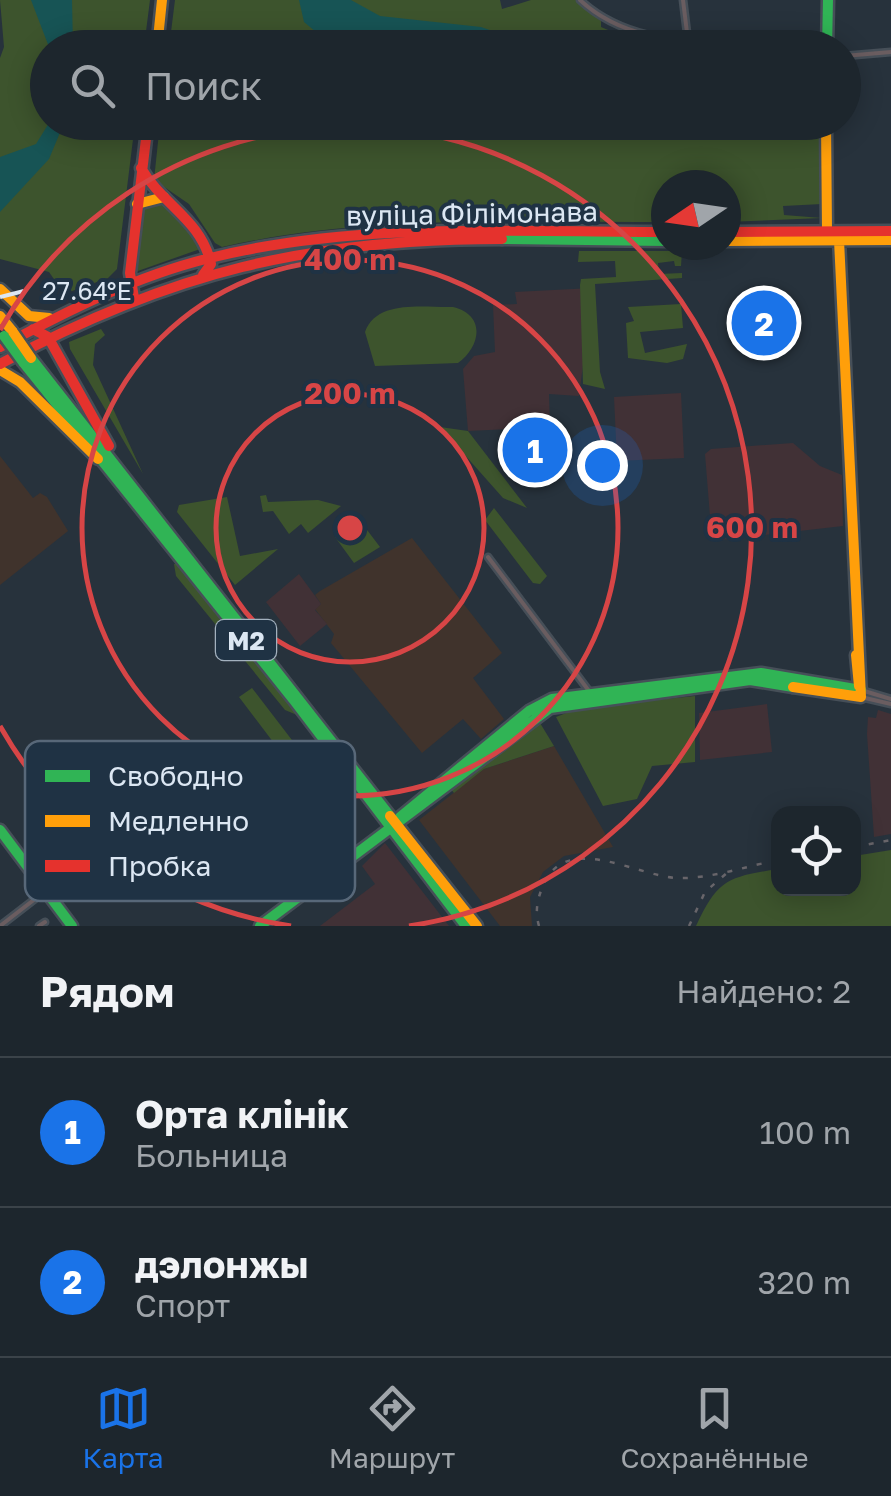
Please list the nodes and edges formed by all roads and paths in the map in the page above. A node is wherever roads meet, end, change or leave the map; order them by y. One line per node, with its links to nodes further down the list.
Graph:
1 (162, 0): 7 (main road)
2 (580, 0): 6 (street)
3 (589, 0): 6 (street)
4 (683, 0): 9 (street)
5 (828, 0): 10 (main road)
6 (588, 8): 8 (street)
7 (159, 30)
8 (627, 30)
9 (687, 30)
10 (827, 30)
11 (891, 52): 12 (street)
12 (861, 55)
13 (146, 140): 15 (main road)
14 (826, 140): 18 (main road)
15 (142, 168): 16 (main road); 17 (main road)
16 (167, 197): 17 (main road); 28 (main road)
17 (137, 204): 30 (main road)
18 (828, 231): 19 (main road); 20 (main road); 24 (main road)
19 (891, 231)
20 (741, 232)
21 (651, 233): 22 (main road, вуліца Філімонава)
22 (619, 236): 23 (main road, вуліца Філімонава); 26 (main road, вуліца Філімонава)
23 (651, 239)
24 (839, 240): 25 (main road); 27 (main road); 45 (main road)
25 (891, 240)
26 (353, 241): 28 (main road, вуліца Філімонава); 29 (main road, вуліца Філімонава)
27 (741, 241)
28 (210, 258): 29 (main road); 30 (main road, вуліца Філімонава)
29 (201, 276): 32 (main road, вуліца Філімонава)
30 (129, 286): 32 (main road); 34 (main road, вуліца Філімонава)
31 (0, 289): 34 (main road)
32 (134, 298): 37 (main road, вуліца Філімонава)
33 (0, 316): 36 (main road, М2)
34 (52, 318): 35 (main road, вуліца Філімонава)
35 (33, 328): 36 (main road, вуліца Філімонава); 37 (main road)
36 (4, 337): 38 (main road, М2, bridge)
37 (48, 337): 39 (main road, вуліца Філімонава); 41 (main road)
38 (27, 360): 40 (main road, М2); 41 (main road, М2)
39 (0, 367): 40 (main road)
40 (111, 471): 48 (main road, М2)
41 (124, 471): 49 (main road, М2)
42 (488, 557): 44 (street)
43 (738, 678): 44 (main road); 45 (main road); 47 (main road)
44 (589, 691): 47 (main road)
45 (861, 693): 46 (street)
46 (891, 702)
47 (540, 708): 52 (main road)
48 (328, 741)
49 (331, 741)
50 (355, 772): 52 (main road, М2)
51 (355, 774): 52 (main road, М2)
52 (394, 823): 54 (main road); 62 (main road, М2); 63 (main road, М2)
53 (0, 830): 55 (main road)
54 (355, 853)
55 (25, 863)
56 (33, 901): 59 (street)
57 (53, 901): 60 (main road)
58 (293, 901): 61 (main road)
59 (0, 926)
60 (72, 926)
61 (260, 926)
62 (466, 926)
63 (477, 926)

